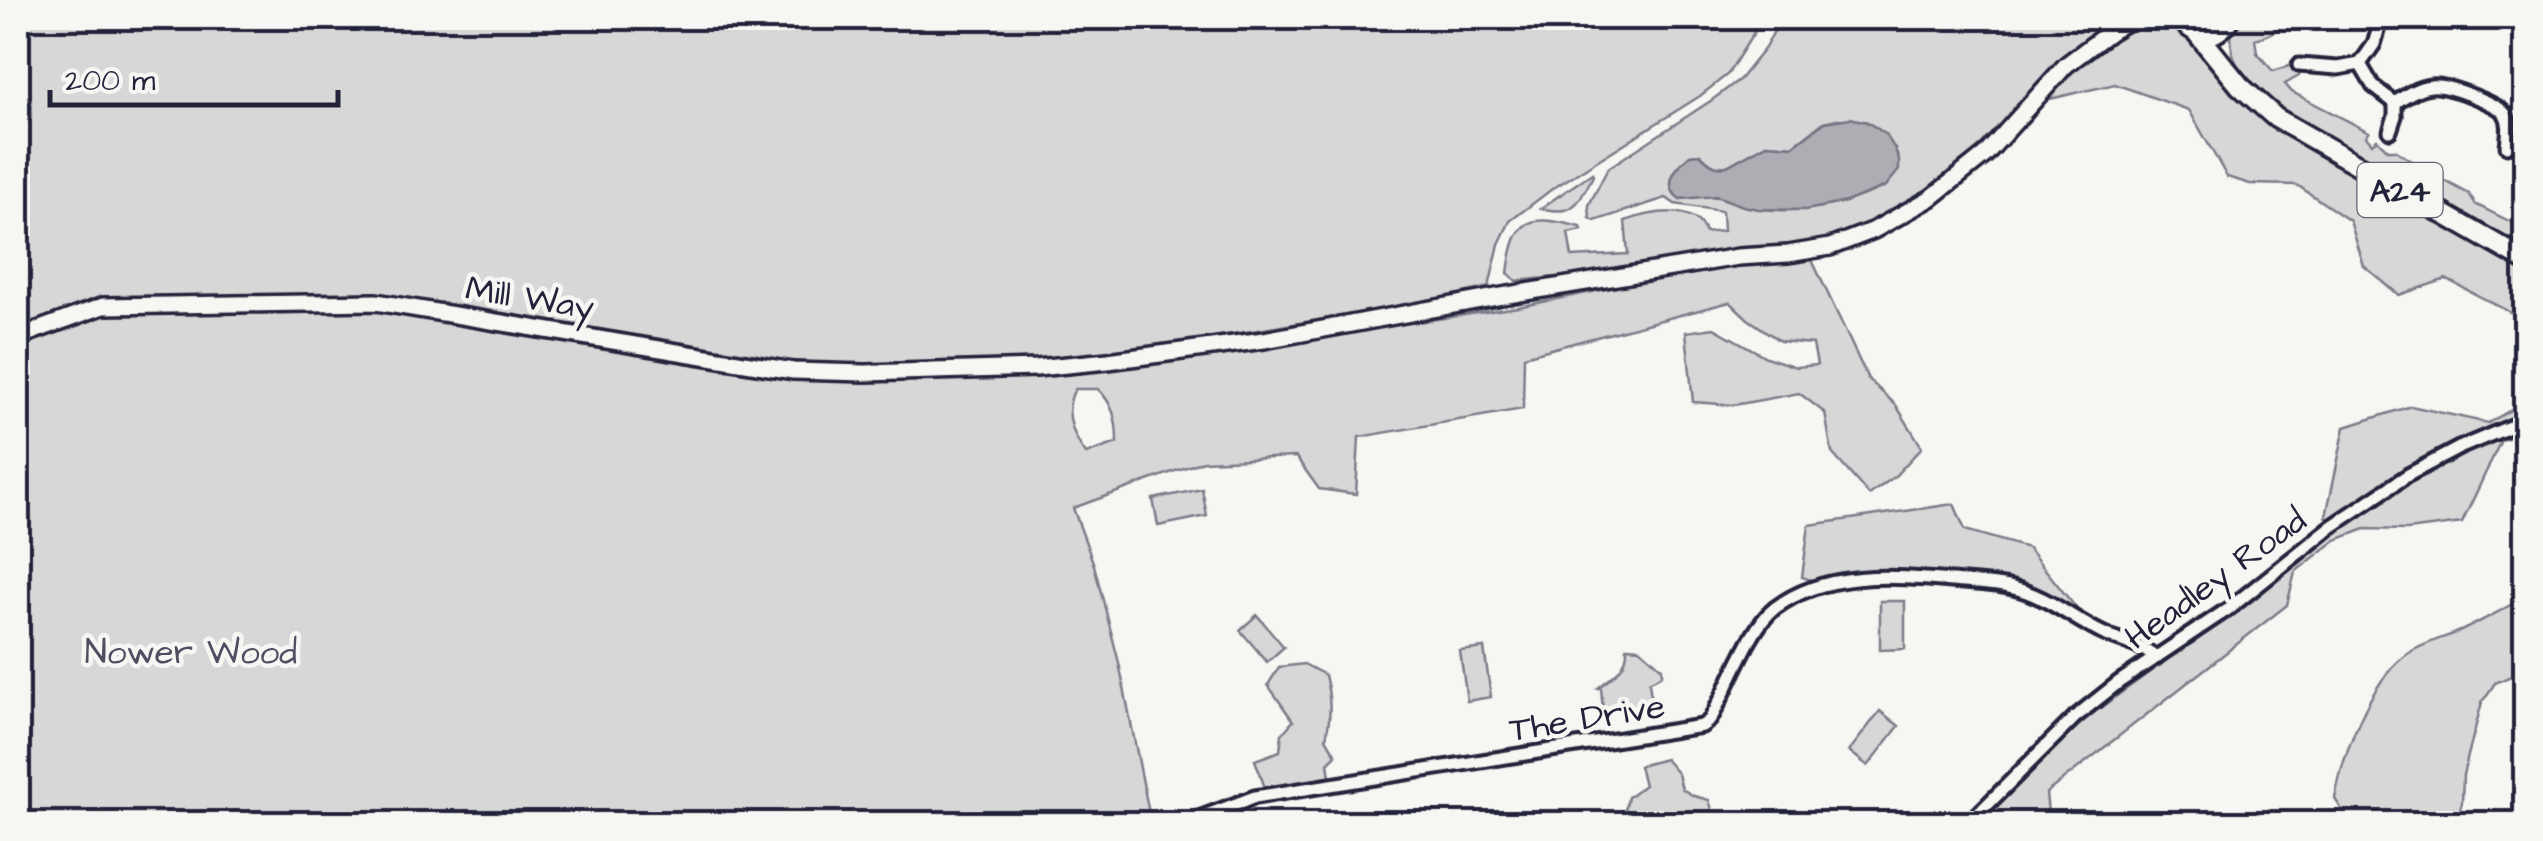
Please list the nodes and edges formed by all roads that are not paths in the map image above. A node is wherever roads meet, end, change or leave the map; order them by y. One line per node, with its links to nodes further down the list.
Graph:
1 (2143, 18): 2 (main road); 14 (main road, Mill Way)
2 (2154, 18)
3 (2176, 18): 6 (highway)
4 (2382, 18): 8 (street)
5 (2227, 21): 6 (highway); 9 (highway)
6 (2196, 33): 9 (highway, A24)
7 (2299, 64): 8 (street)
8 (2360, 64): 10 (street)
9 (2228, 70): 13 (highway, A24)
10 (2395, 103): 11 (street); 12 (street)
11 (2390, 131)
12 (2506, 146)
13 (2526, 261)
14 (18, 337)
15 (2526, 420): 16 (street, Headley Road)
16 (2156, 658): 17 (street, The Drive); 18 (street, Headley Road)
17 (1183, 824)
18 (1968, 824)

